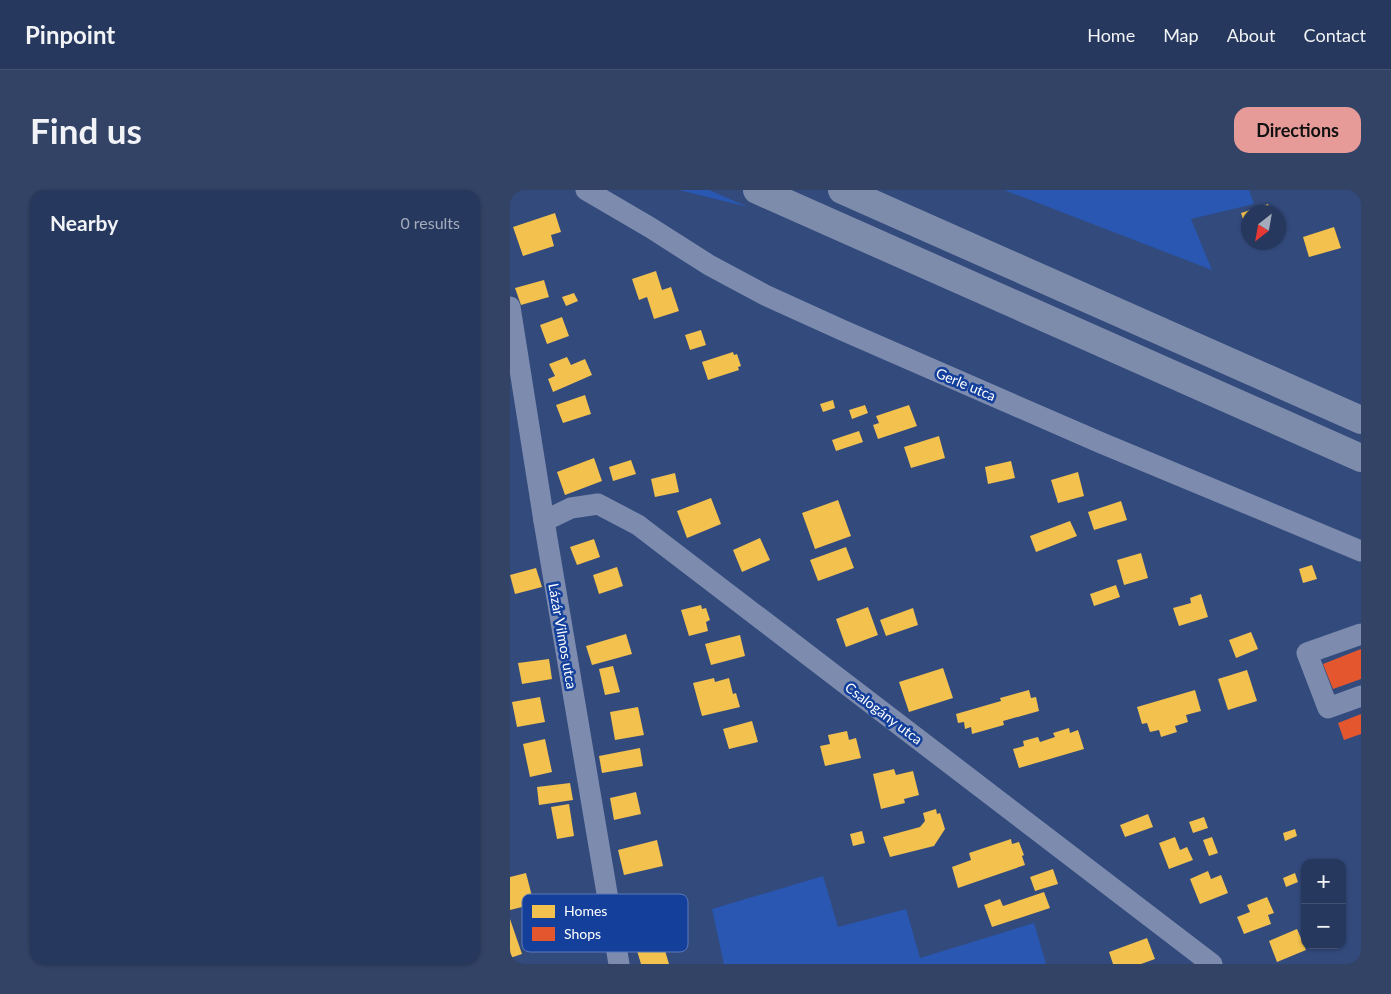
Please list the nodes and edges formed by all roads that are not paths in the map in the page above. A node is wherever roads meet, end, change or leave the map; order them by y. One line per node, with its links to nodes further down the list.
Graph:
1 (586, 190): 8 (street, Gerle utca)
2 (757, 190): 6 (highway)
3 (842, 190): 5 (highway)
4 (510, 307): 7 (street, Lázár Vilmos utca)
5 (1361, 420)
6 (1361, 458)
7 (544, 521): 11 (street, Lázár Vilmos utca); 12 (street, Csalogány utca)
8 (1361, 551)
9 (1361, 634): 10 (street)
10 (1361, 696)
11 (607, 894)
12 (1212, 964)

